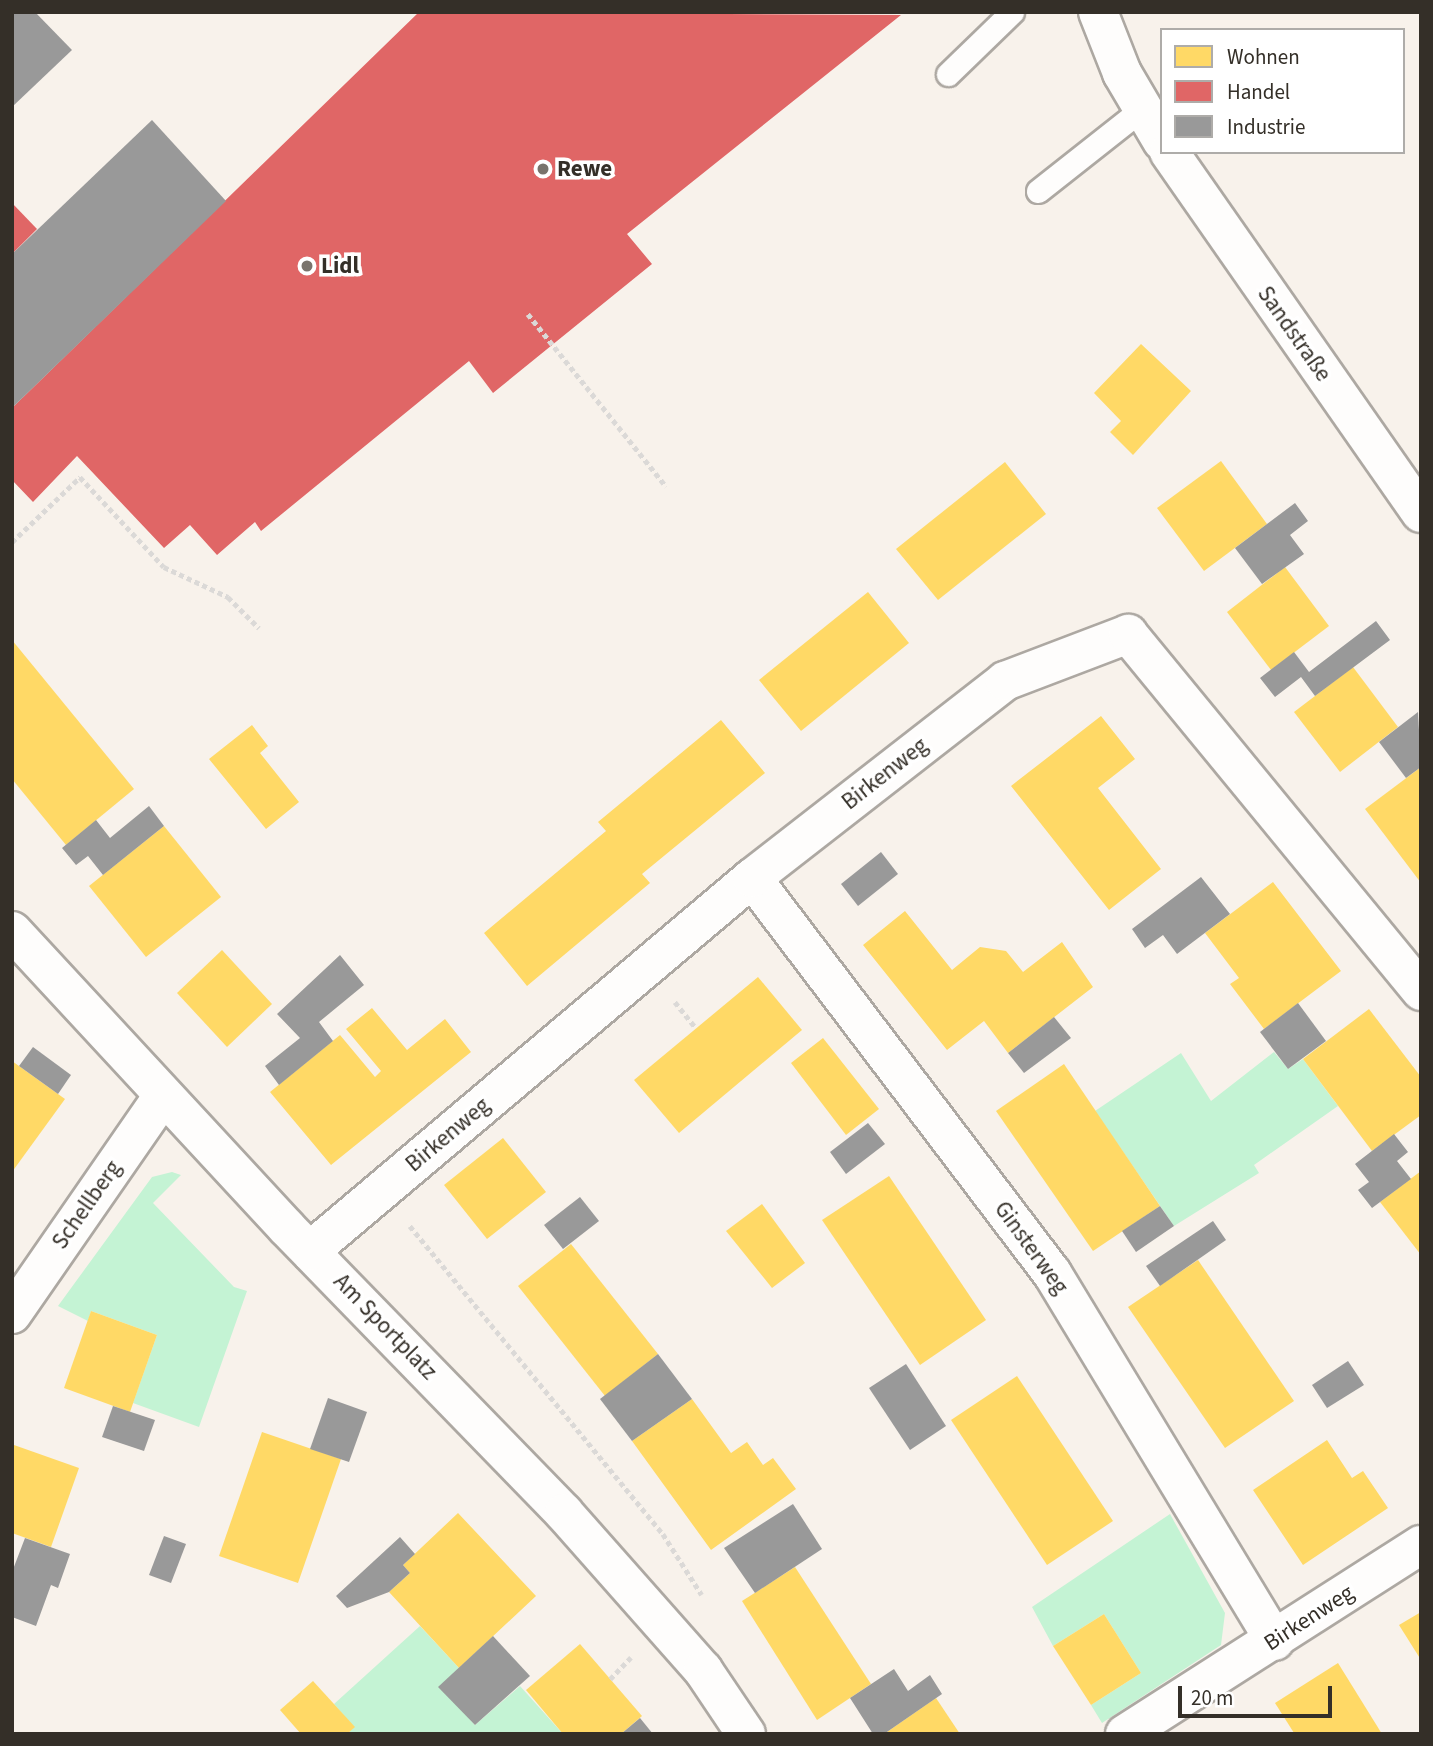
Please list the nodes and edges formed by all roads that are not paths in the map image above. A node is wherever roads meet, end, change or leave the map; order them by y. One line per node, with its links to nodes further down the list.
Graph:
1 (1012, 12): 3 (lane)
2 (1098, 12): 4 (street)
3 (948, 74)
4 (1142, 109): 5 (street); 7 (lane)
5 (1160, 138)
6 (1170, 154): 8 (street, Sandstraße)
7 (1038, 191)
8 (1421, 513)
9 (752, 878): 11 (street, Birkenweg); 13 (street, Birkenweg); 16 (street, Ginsterweg)
10 (12, 931): 12 (street, Am Sportplatz)
11 (1421, 991)
12 (163, 1096): 13 (street, Am Sportplatz); 14 (street, Schellberg)
13 (310, 1251): 17 (street, Am Sportplatz)
14 (12, 1314)
15 (1421, 1545): 16 (street, Birkenweg)
16 (1275, 1641): 18 (street, Birkenweg)
17 (746, 1734)
18 (1125, 1734)

